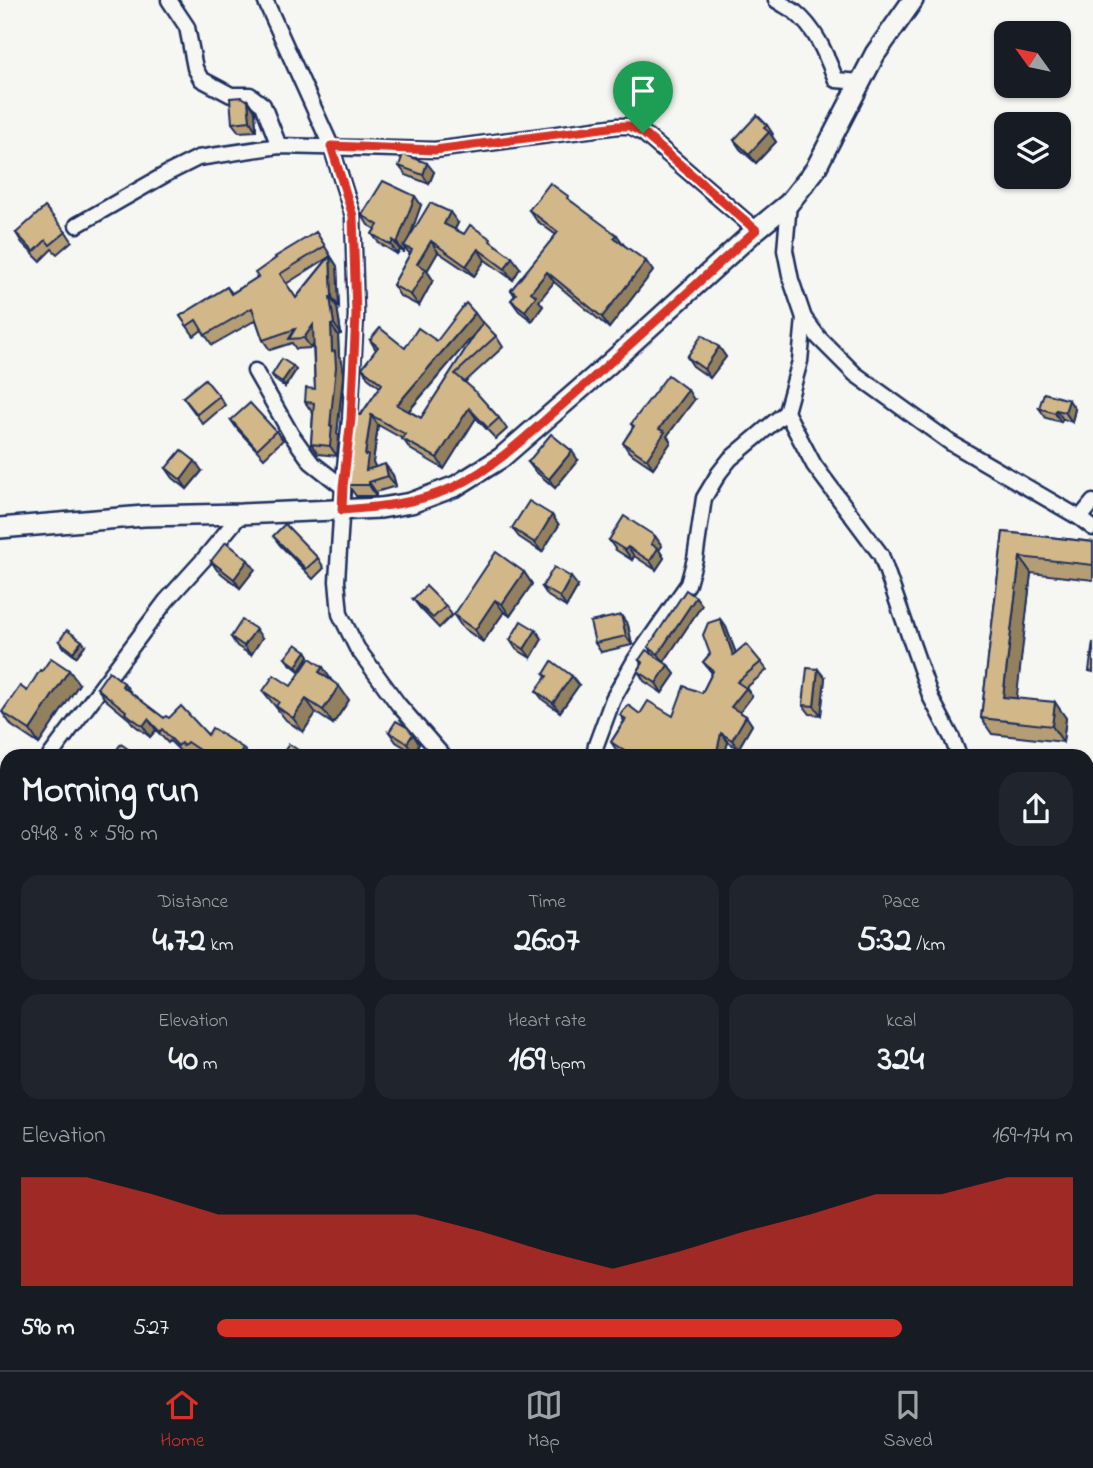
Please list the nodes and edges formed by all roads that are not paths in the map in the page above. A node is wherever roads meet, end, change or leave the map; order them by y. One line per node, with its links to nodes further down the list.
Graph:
1 (169, 0): 6 (street)
2 (265, 0): 7 (street)
3 (776, 0): 5 (street)
4 (913, 0): 5 (street)
5 (861, 82): 8 (street)
6 (279, 146): 7 (street); 9 (street)
7 (331, 146): 10 (street); 14 (street)
8 (789, 203): 10 (street); 11 (street)
9 (77, 225)
10 (756, 230): 16 (street)
11 (804, 318): 13 (street); 18 (street)
12 (255, 371): 14 (street)
13 (786, 412): 23 (street); 24 (street)
14 (343, 487): 16 (street)
15 (1093, 502): 18 (street)
16 (342, 510): 17 (street); 22 (street)
17 (241, 514): 19 (street); 21 (street)
18 (1080, 518): 20 (street)
19 (0, 528)
20 (1093, 528)
21 (55, 749)
22 (437, 749)
23 (595, 749)
24 (957, 749)

